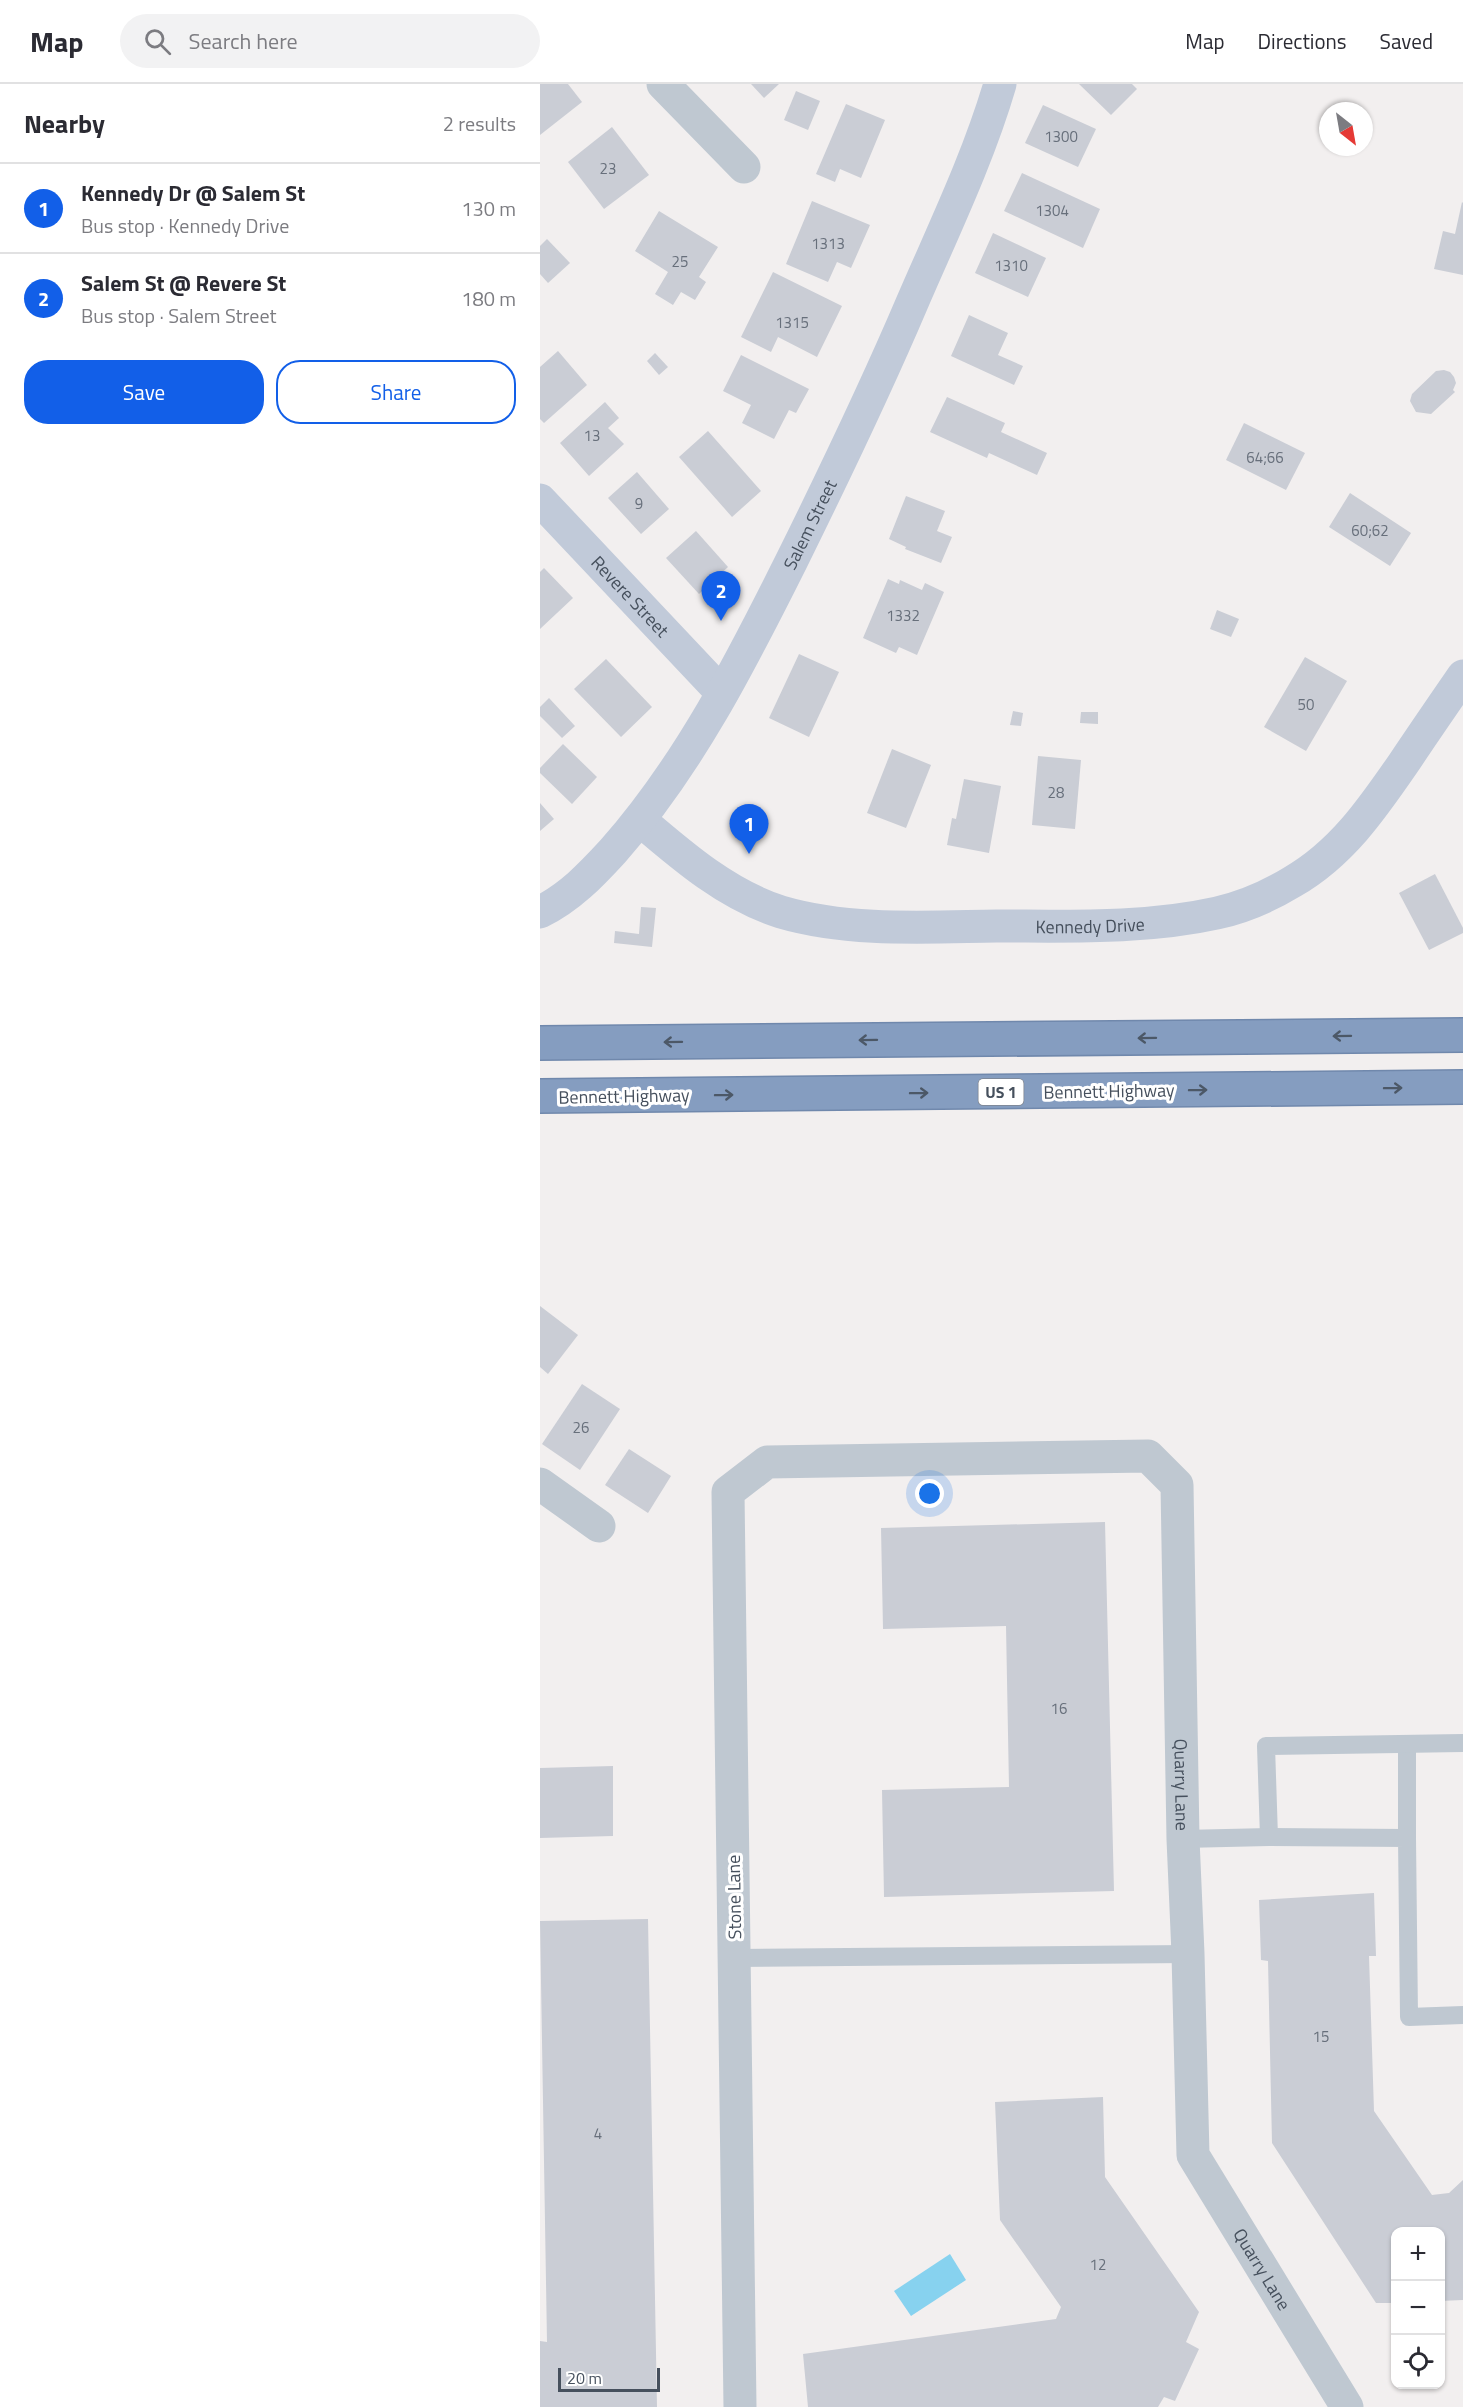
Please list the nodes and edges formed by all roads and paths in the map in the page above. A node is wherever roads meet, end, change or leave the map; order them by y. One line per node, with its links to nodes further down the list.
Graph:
1 (663, 84): 3 (street)
2 (1000, 84): 6 (street, Salem Street)
3 (744, 167)
4 (540, 500): 6 (street, Revere Street)
5 (1463, 676): 7 (street, Kennedy Drive)
6 (722, 693): 7 (street, Salem Street)
7 (640, 820): 8 (street, Salem Street)
8 (540, 912)
9 (1463, 1035): 10 (highway, one-way to 10)
10 (540, 1043)
11 (1463, 1087): 12 (highway, Bennett Highway / US 1, one-way to 11)
12 (540, 1096)
13 (823, 1461): 20 (street, Quarry Lane); 22 (street, Stone Lane)
14 (540, 1484): 15 (street)
15 (598, 1526)
16 (1463, 1743): 17 (lane)
17 (1407, 1744): 18 (lane); 19 (lane)
18 (1269, 1836): 19 (lane); 20 (lane)
19 (1407, 1838): 23 (lane)
20 (1183, 1839): 21 (street, Quarry Lane)
21 (1188, 1954): 22 (lane); 25 (street, Quarry Lane)
22 (734, 1958): 24 (street, Stone Lane)
23 (1463, 2015)
24 (740, 2407)
25 (1347, 2407)

